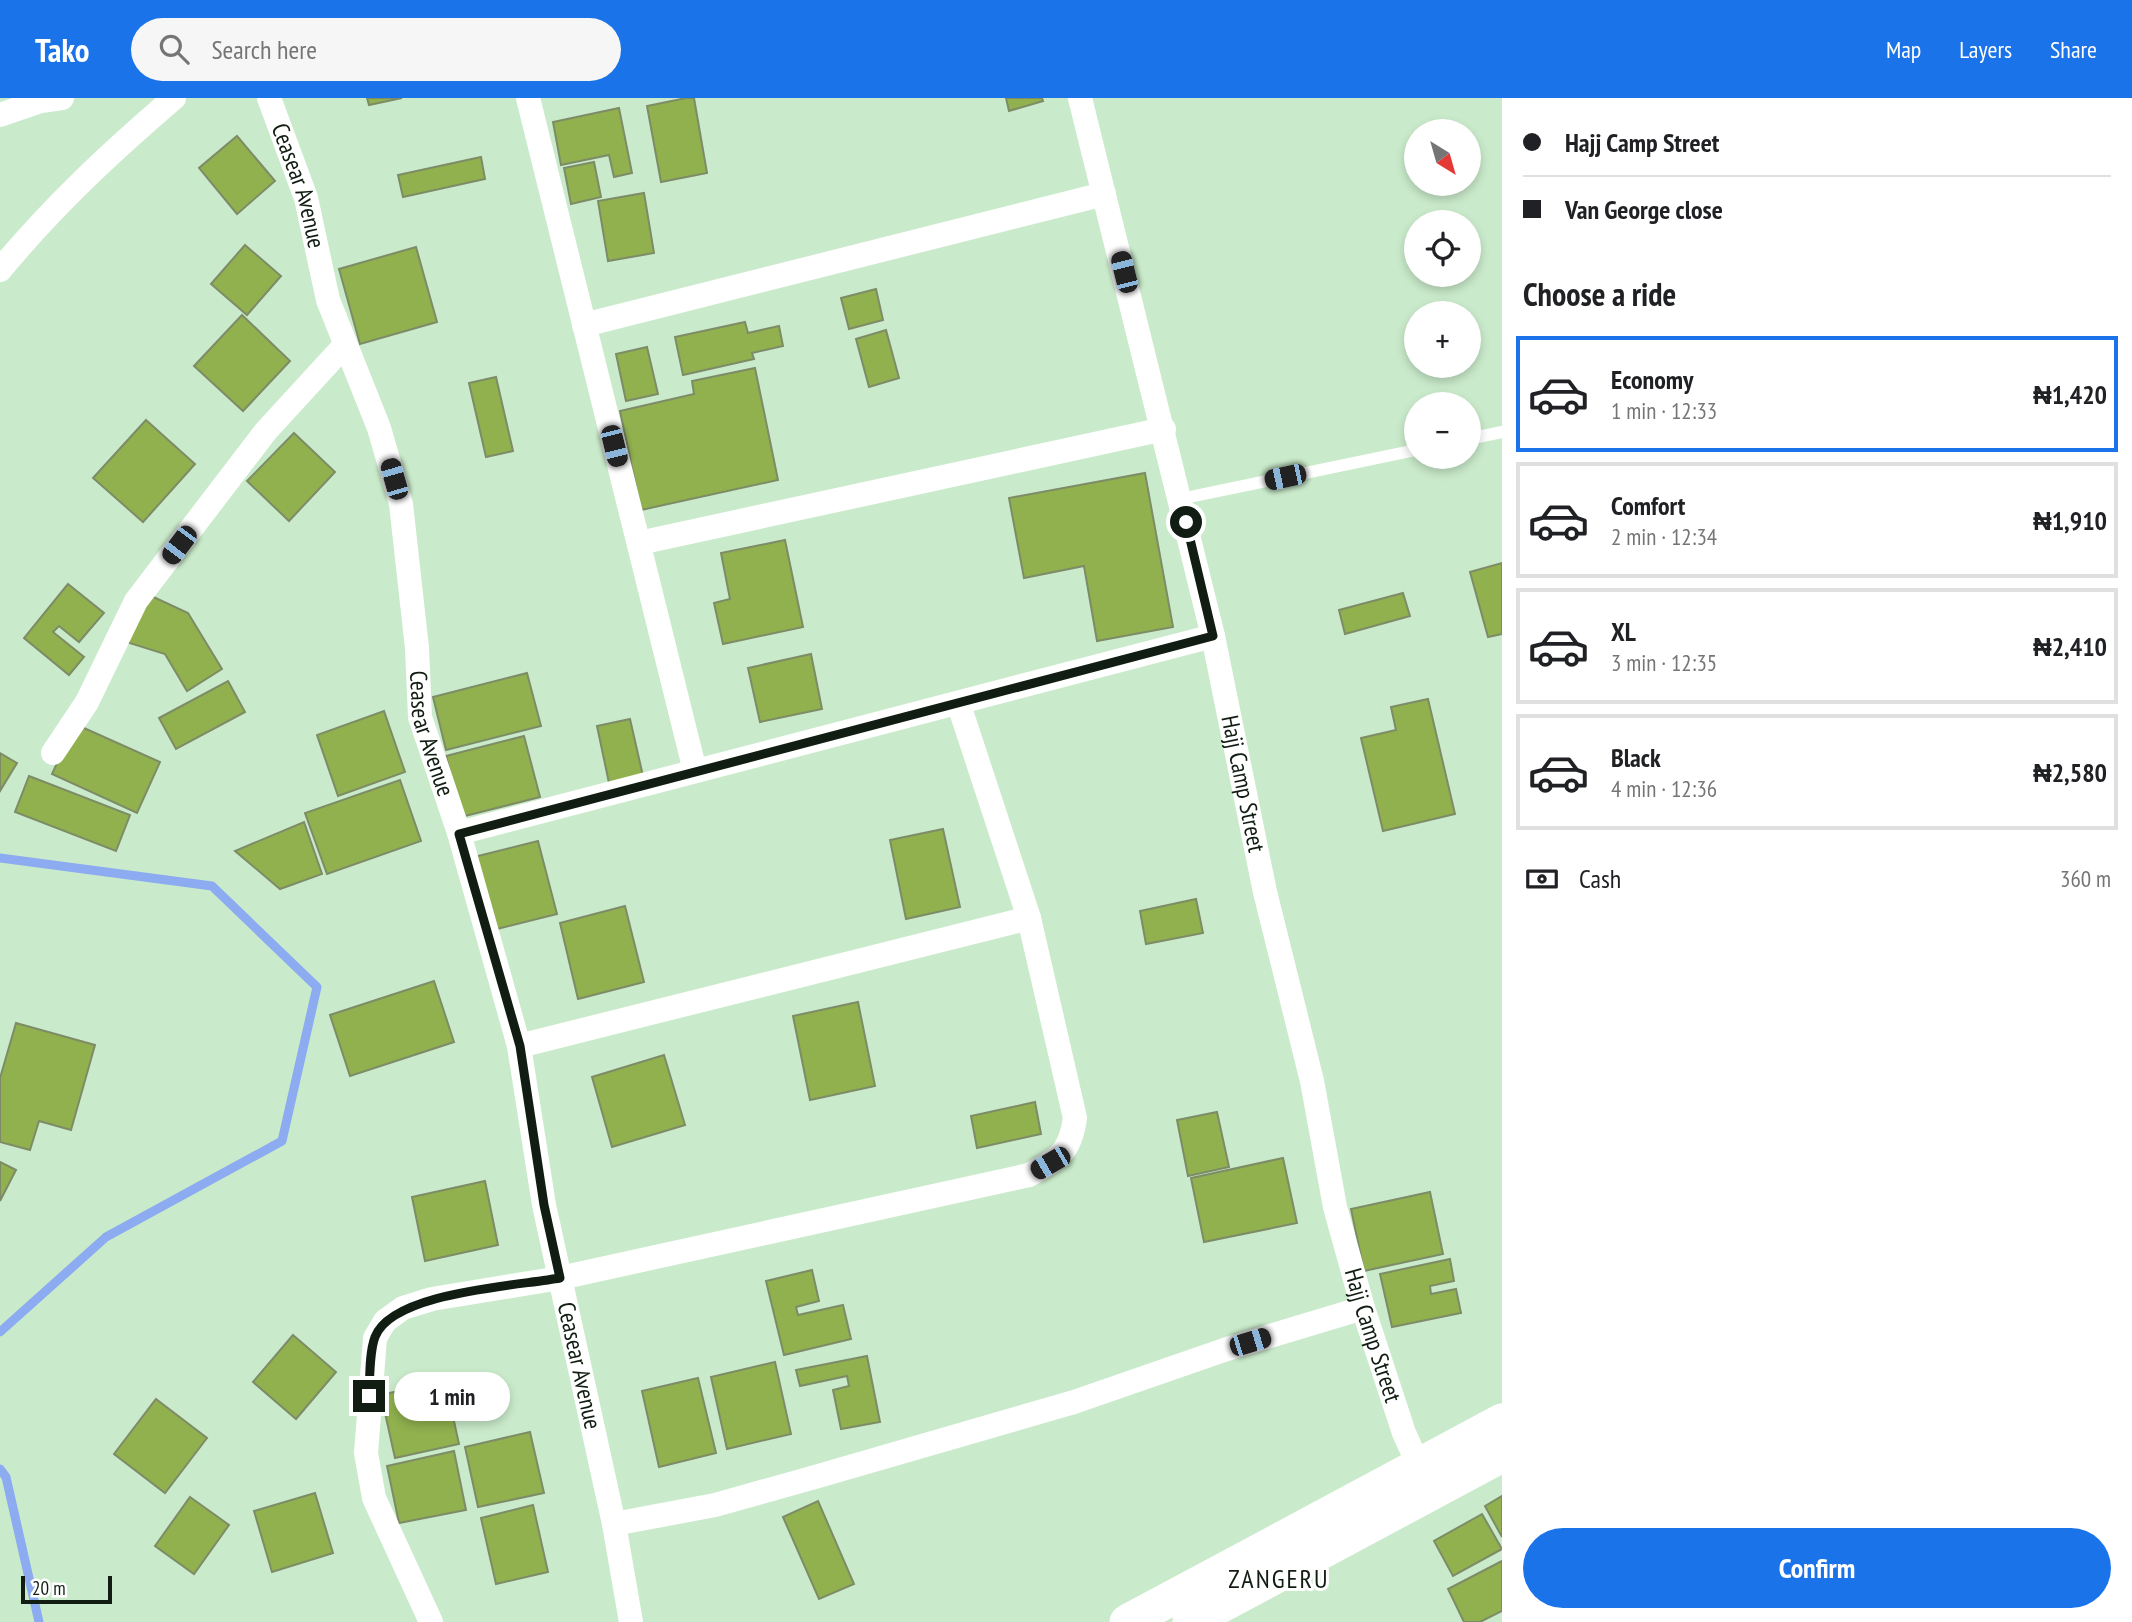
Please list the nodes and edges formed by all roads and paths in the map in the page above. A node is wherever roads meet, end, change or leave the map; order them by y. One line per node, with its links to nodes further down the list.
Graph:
1 (61, 98): 6 (street)
2 (174, 98): 8 (street)
3 (269, 98): 10 (street, Ceasear Avenue)
4 (528, 98): 9 (street)
5 (1080, 98): 7 (street, Hajj Camp Street)
6 (0, 115)
7 (1104, 194): 9 (street); 11 (street, Hajj Camp Street)
8 (0, 270)
9 (584, 325): 16 (street)
10 (344, 346): 19 (street); 21 (street, Ceasear Avenue)
11 (1164, 429): 15 (street, Hajj Camp Street); 16 (street)
12 (1502, 432): 13 (lane)
13 (1481, 436)
14 (1404, 452): 15 (lane)
15 (1180, 499): 17 (street, Hajj Camp Street)
16 (639, 543): 20 (street)
17 (1213, 636): 18 (street); 25 (street, Hajj Camp Street)
18 (959, 705): 20 (street); 22 (street)
19 (53, 754)
20 (695, 772): 21 (street)
21 (459, 834): 23 (street, Ceasear Avenue)
22 (1029, 918): 23 (street); 24 (street)
23 (520, 1046): 24 (street, Ceasear Avenue)
24 (560, 1278): 29 (street, Ceasear Avenue); 30 (street)
25 (1363, 1308): 28 (street, Hajj Camp Street); 29 (street)
26 (1502, 1420): 28 (street)
27 (1502, 1455): 33 (street)
28 (1419, 1466): 32 (street)
29 (614, 1524): 31 (street, Ceasear Avenue)
30 (431, 1622)
31 (631, 1622)
32 (1127, 1622)
33 (1190, 1622)

